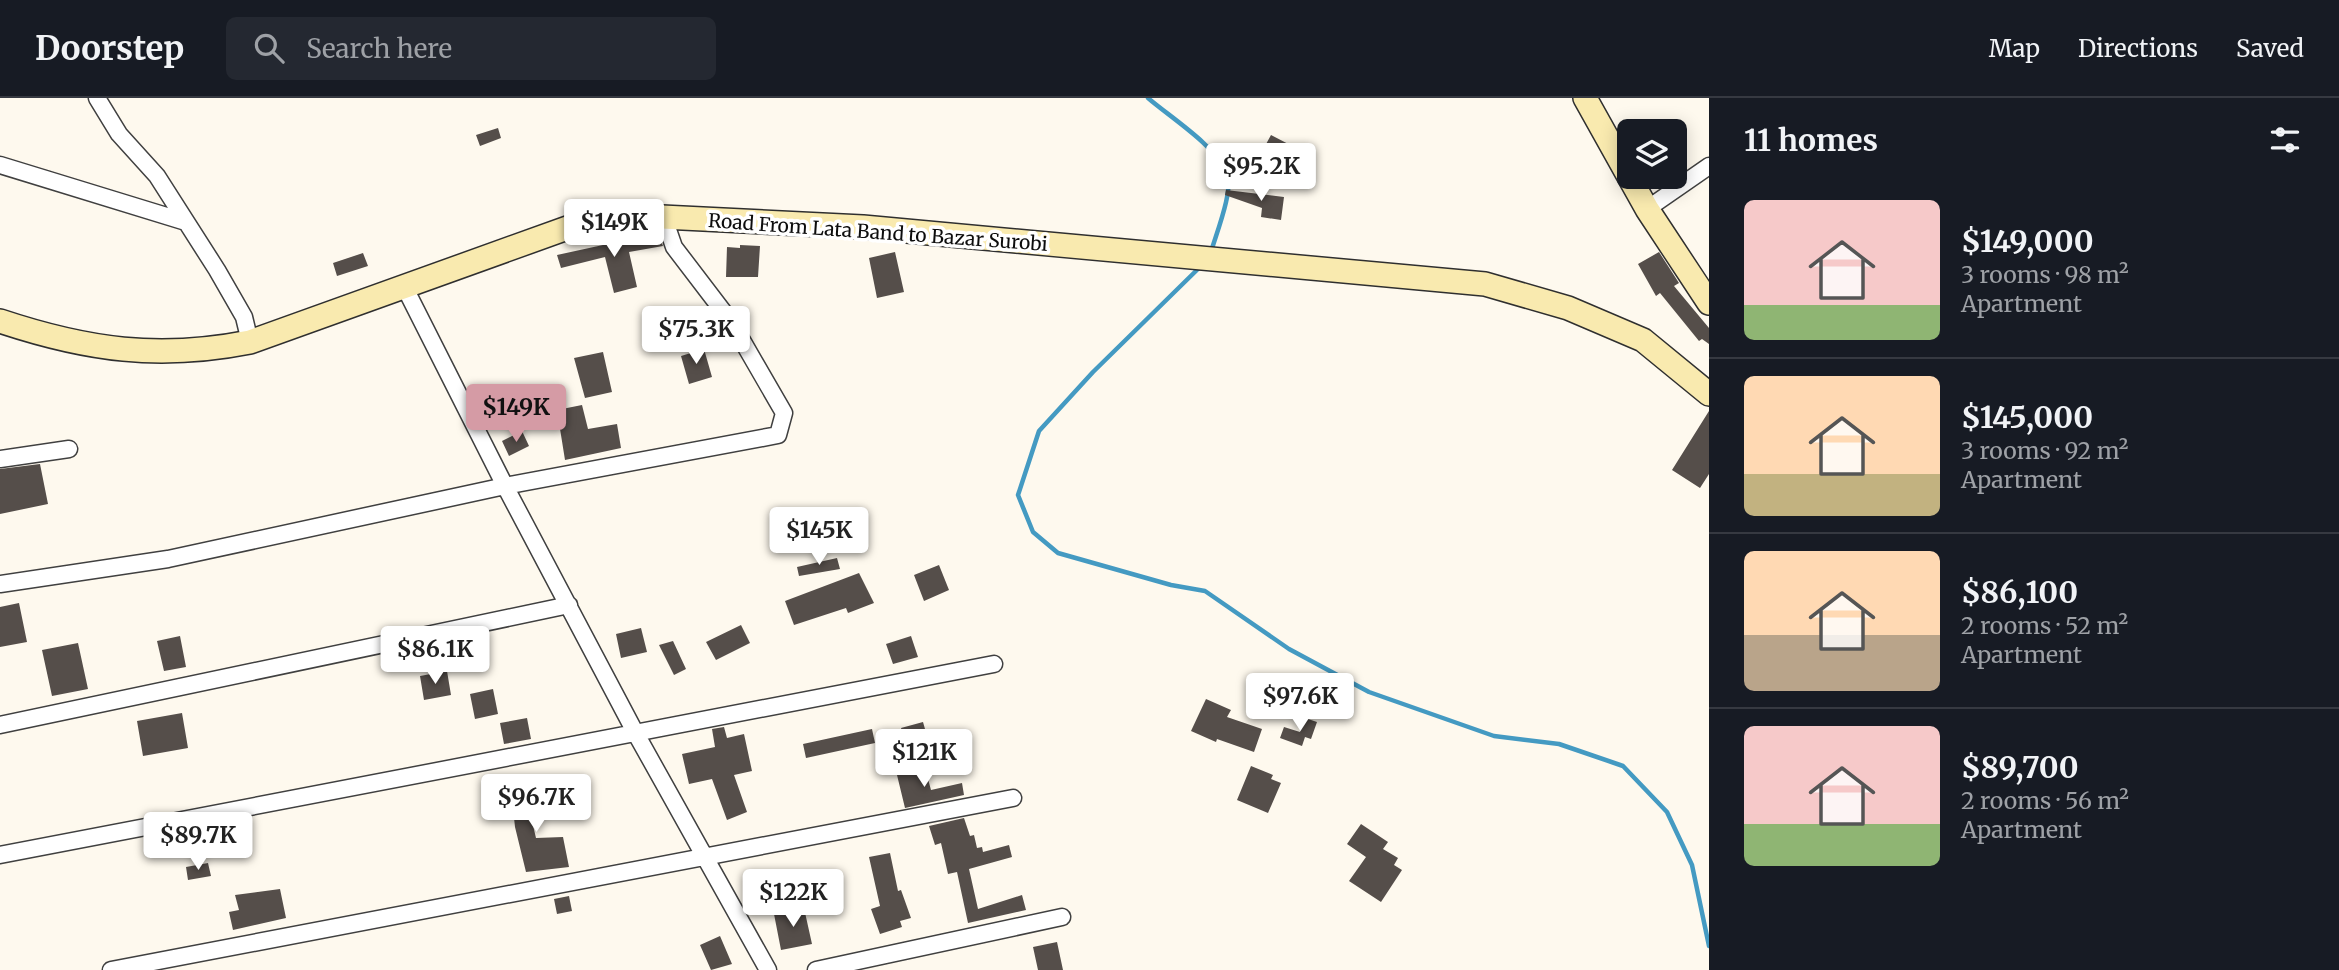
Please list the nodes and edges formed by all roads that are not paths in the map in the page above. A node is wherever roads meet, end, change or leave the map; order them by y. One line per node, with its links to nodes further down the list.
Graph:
1 (97, 98): 7 (street)
2 (1585, 98): 5 (main road)
3 (0, 165): 7 (street)
4 (1709, 166): 5 (street)
5 (1647, 209): 9 (main road)
6 (664, 218): 8 (main road, Road From Lata Band to Bazar Surobi); 12 (main road, Road From Lata Band to Bazar Surobi); 15 (street)
7 (186, 222): 11 (street)
8 (405, 288): 11 (main road, Road From Lata Band to Bazar Surobi); 15 (street)
9 (1709, 303)
10 (0, 321): 11 (main road, Road From Lata Band to Bazar Surobi)
11 (250, 342)
12 (1709, 394)
13 (69, 449): 14 (street)
14 (0, 459)
15 (505, 486): 16 (street); 17 (street)
16 (0, 584)
17 (569, 605): 19 (street); 20 (street)
18 (994, 664): 20 (street)
19 (0, 725)
20 (635, 732): 22 (street); 23 (street)
21 (1013, 798): 23 (street)
22 (0, 855)
23 (705, 856): 25 (street); 26 (street)
24 (1062, 917): 27 (street)
25 (111, 970)
26 (768, 970)
27 (816, 970)

